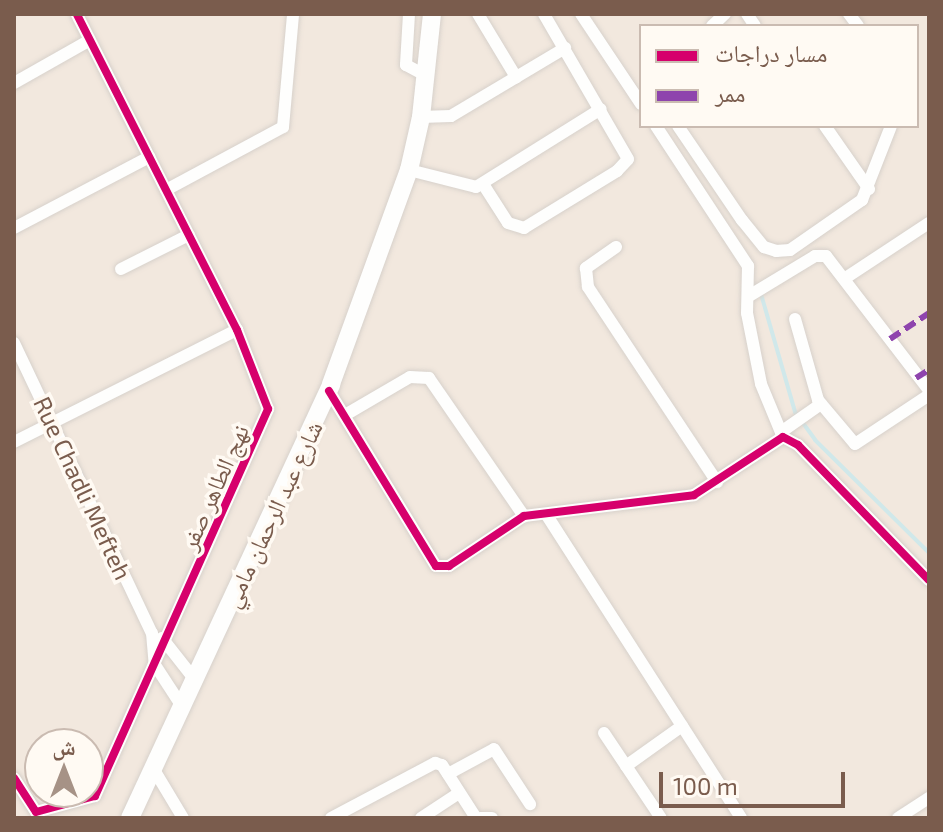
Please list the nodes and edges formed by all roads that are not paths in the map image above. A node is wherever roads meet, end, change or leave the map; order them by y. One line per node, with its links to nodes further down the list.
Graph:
1 (77, 14): 8 (street, نهج الطاهر صفر)
2 (293, 14): 24 (street)
3 (409, 14): 10 (street)
4 (432, 14): 10 (street, شارع عبد الرحمان مامي)
5 (478, 14): 11 (street)
6 (544, 14): 9 (street)
7 (581, 14): 13 (street)
8 (90, 40): 12 (street); 20 (street, نهج الطاهر صفر)
9 (565, 48): 11 (street); 14 (street)
10 (427, 76): 15 (street, شارع عبد الرحمان مامي)
11 (516, 77): 15 (street)
12 (14, 83)
13 (639, 101)
14 (601, 109): 22 (street); 22 (street)
15 (421, 117): 21 (street, شارع عبد الرحمان مامي)
16 (657, 128): 31 (street)
17 (679, 128): 23 (street)
18 (826, 128): 23 (street)
19 (890, 128): 23 (street)
20 (149, 157): 24 (street, نهج الطاهر صفر); 26 (street)
21 (409, 170): 22 (street); 35 (street, شارع عبد الرحمان مامي)
22 (483, 184)
23 (869, 189)
24 (166, 190): 27 (street, نهج الطاهر صفر)
25 (929, 223): 30 (street)
26 (14, 228)
27 (189, 235): 29 (street); 33 (street, نهج الطاهر صفر)
28 (616, 247): 42 (street)
29 (121, 269)
30 (847, 277): 31 (street); 36 (street)
31 (749, 296): 40 (street)
32 (795, 319): 37 (street)
33 (237, 330): 39 (street); 47 (street, نهج الطاهر صفر)
34 (14, 343): 39 (street, Rue Chadli Mefteh)
35 (329, 391): 38 (street); 49 (street, شارع عبد الرحمان مامي)
36 (929, 392): 37 (street)
37 (821, 404): 40 (street)
38 (345, 415): 44 (street); 44 (street)
39 (53, 422): 41 (street); 46 (street, Rue Chadli Mefteh)
40 (782, 435): 42 (street); 45 (street)
41 (14, 442)
42 (717, 482): 43 (street)
43 (546, 514): 44 (street); 51 (street)
44 (524, 516)
45 (929, 580)
46 (152, 633): 47 (street); 48 (street, Rue Chadli Mefteh)
47 (167, 641): 48 (street, نهج الطاهر صفر); 49 (street)
48 (155, 665): 50 (street); 56 (street, نهج الطاهر صفر)
49 (196, 681): 50 (street, شارع عبد الرحمان مامي)
50 (183, 708): 54 (street, شارع عبد الرحمان مامي)
51 (682, 726): 53 (street); 67 (street)
52 (604, 733): 53 (street)
53 (626, 766): 66 (street)
54 (153, 768): 60 (street, شارع عبد الرحمان مامي); 61 (street)
55 (448, 774): 57 (street); 59 (street); 62 (street)
56 (14, 778)
57 (459, 793): 63 (street); 64 (street)
58 (929, 798): 68 (street)
59 (530, 804)
60 (130, 818)
61 (183, 818)
62 (331, 818)
63 (421, 818)
64 (478, 818): 65 (street)
65 (492, 818)
66 (661, 818)
67 (741, 818)
68 (898, 818)

